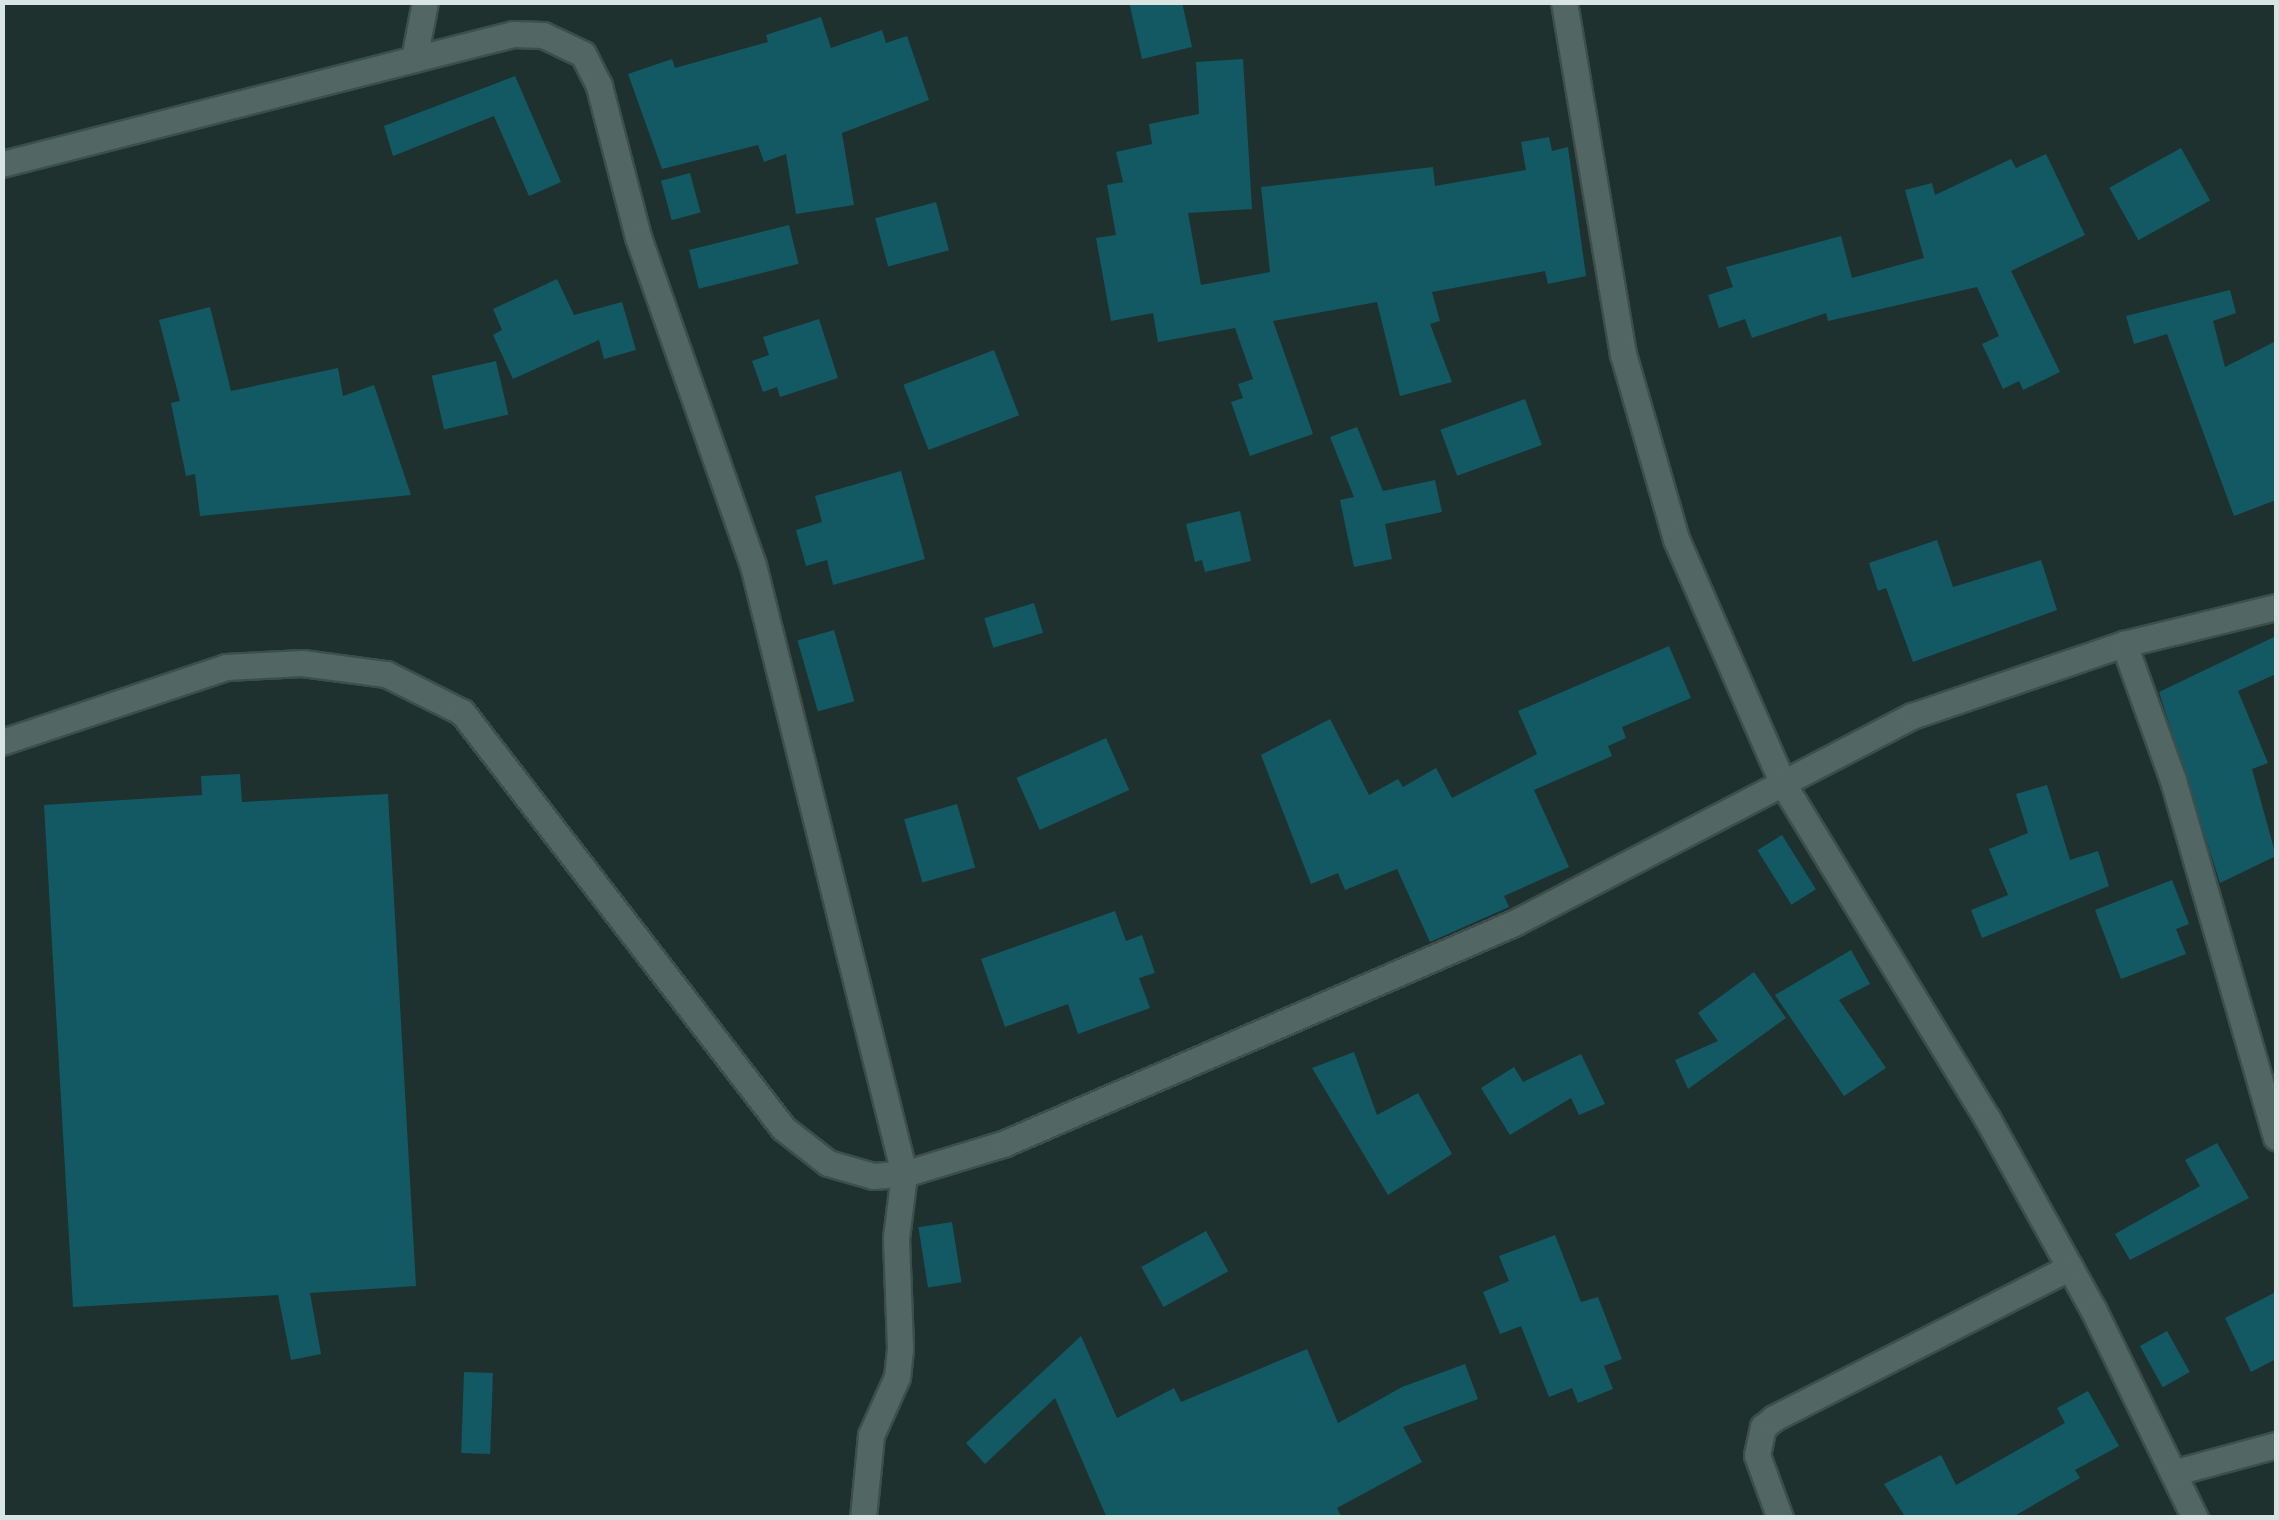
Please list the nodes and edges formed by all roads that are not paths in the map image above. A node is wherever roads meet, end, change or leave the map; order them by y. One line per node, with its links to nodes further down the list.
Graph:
1 (1564, 2): 9 (street)
2 (426, 5): 3 (street); 4 (street)
3 (462, 46): 4 (street); 11 (street)
4 (414, 59): 5 (street)
5 (2, 164)
6 (2276, 608): 7 (street)
7 (2124, 644): 9 (street); 10 (street)
8 (2, 742): 11 (street)
9 (1783, 784): 11 (street); 12 (street)
10 (2276, 1137)
11 (904, 1174): 15 (street)
12 (2070, 1267): 14 (street); 16 (street)
13 (2276, 1445): 14 (street)
14 (2176, 1472): 17 (street)
15 (863, 1518)
16 (1780, 1518)
17 (2195, 1518)

